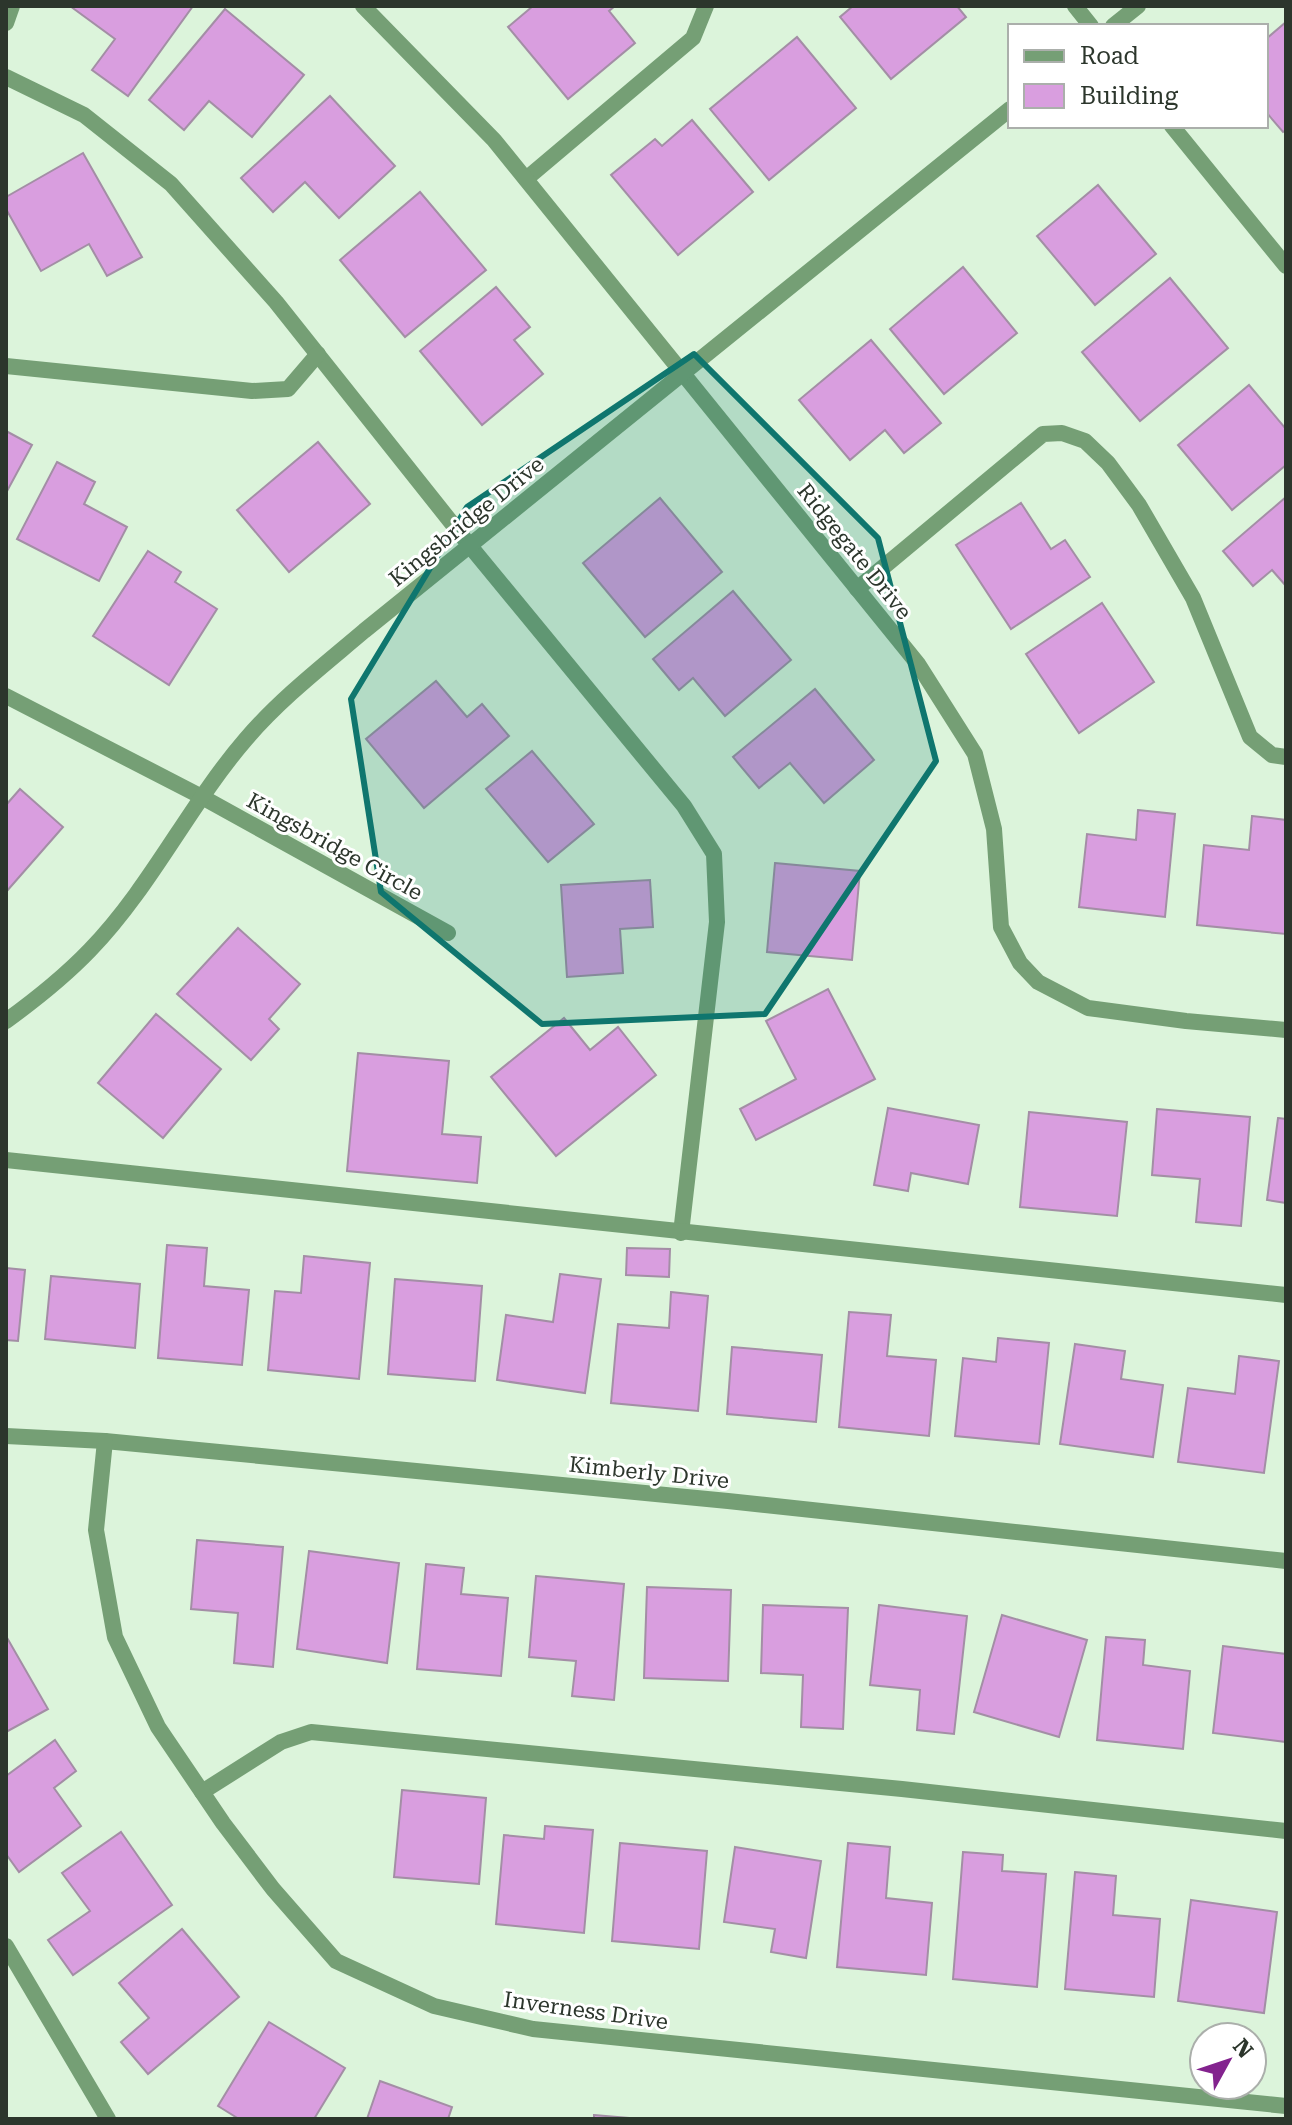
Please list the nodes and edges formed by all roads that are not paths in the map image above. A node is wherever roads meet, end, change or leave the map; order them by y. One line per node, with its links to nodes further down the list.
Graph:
1 (12, 6): 6 (street)
2 (363, 6): 12 (street, Ridgegate Drive)
3 (706, 6): 12 (street)
4 (1075, 6): 7 (street)
5 (1138, 6): 8 (street)
6 (6, 23)
7 (1089, 24)
8 (1116, 24)
9 (6, 77): 14 (street)
10 (1008, 111): 16 (street, Kingsbridge Drive)
11 (1174, 128): 13 (street)
12 (526, 179): 16 (street, Ridgegate Drive)
13 (1286, 266)
14 (318, 354): 15 (street); 17 (street)
15 (6, 366)
16 (684, 375): 17 (street, Kingsbridge Drive); 18 (street, Ridgegate Drive)
17 (470, 546): 21 (street, Kingsbridge Drive); 26 (street)
18 (857, 589): 20 (street); 24 (street, Ridgegate Drive)
19 (6, 696): 21 (street, Kingsbridge Circle)
20 (1286, 757)
21 (202, 797): 22 (street, Kingsbridge Circle); 23 (street, Kingsbridge Drive)
22 (448, 933)
23 (6, 1021)
24 (1286, 1030)
25 (6, 1160): 26 (street)
26 (681, 1233): 27 (street)
27 (1286, 1295)
28 (6, 1436): 29 (street, Kimberly Drive)
29 (105, 1441): 30 (street, Kimberly Drive); 31 (street, Inverness Drive)
30 (1286, 1561)
31 (202, 1792): 32 (street); 34 (street, Inverness Drive)
32 (1286, 1831)
33 (6, 1946): 35 (street)
34 (1286, 2106)
35 (108, 2119)

